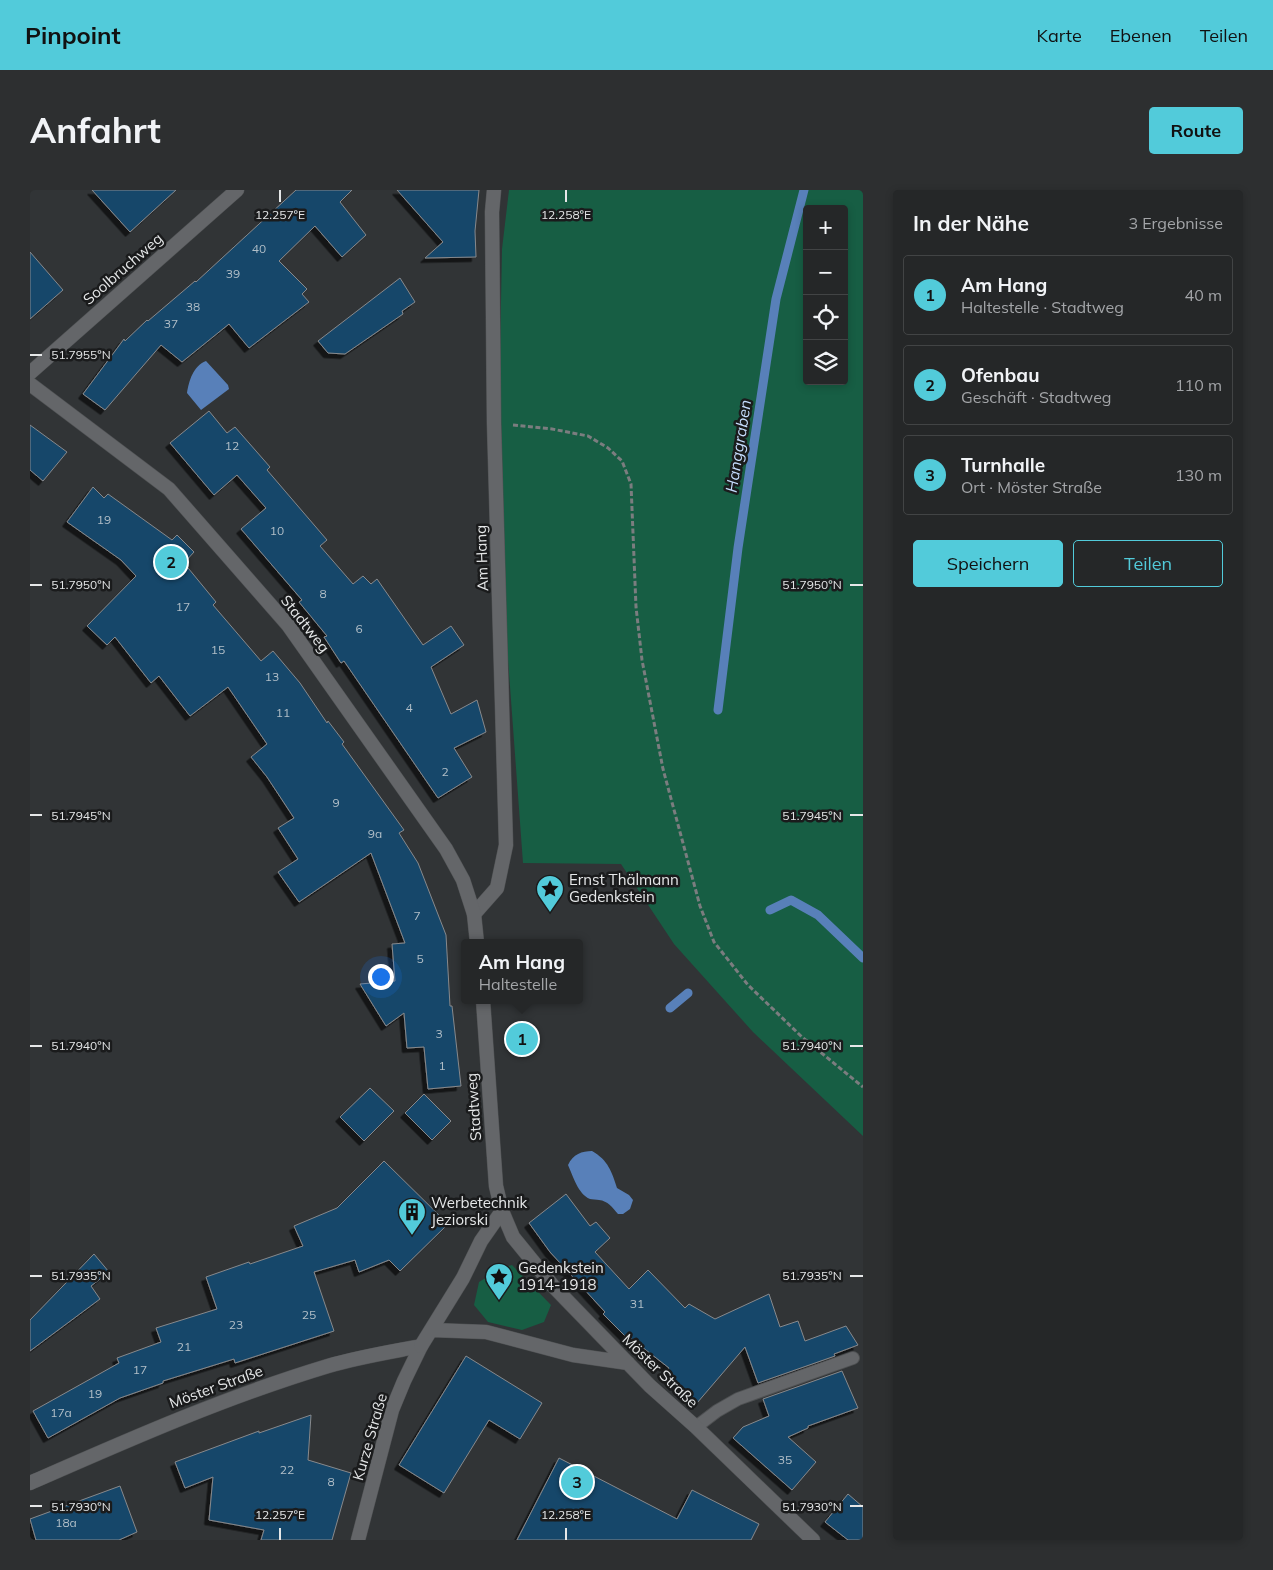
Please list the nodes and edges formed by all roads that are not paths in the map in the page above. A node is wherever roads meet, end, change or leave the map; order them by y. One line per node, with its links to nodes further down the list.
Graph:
1 (237, 190): 3 (street, Soolbruchweg)
2 (494, 190): 5 (street, Am Hang)
3 (30, 373)
4 (30, 384): 5 (street, Stadtweg)
5 (474, 914): 6 (street, Stadtweg)
6 (477, 939)
7 (483, 1004): 8 (street, Stadtweg)
8 (502, 1212): 9 (street, Kurze Straße); 12 (street, Möster Straße)
9 (432, 1330): 10 (street, Kurze Straße); 12 (street)
10 (421, 1346): 14 (street, Möster Straße); 15 (street, Kurze Straße)
11 (853, 1358): 13 (lane)
12 (628, 1364): 13 (street, Möster Straße)
13 (696, 1427): 16 (street, Möster Straße)
14 (30, 1483)
15 (358, 1540)
16 (813, 1540)

